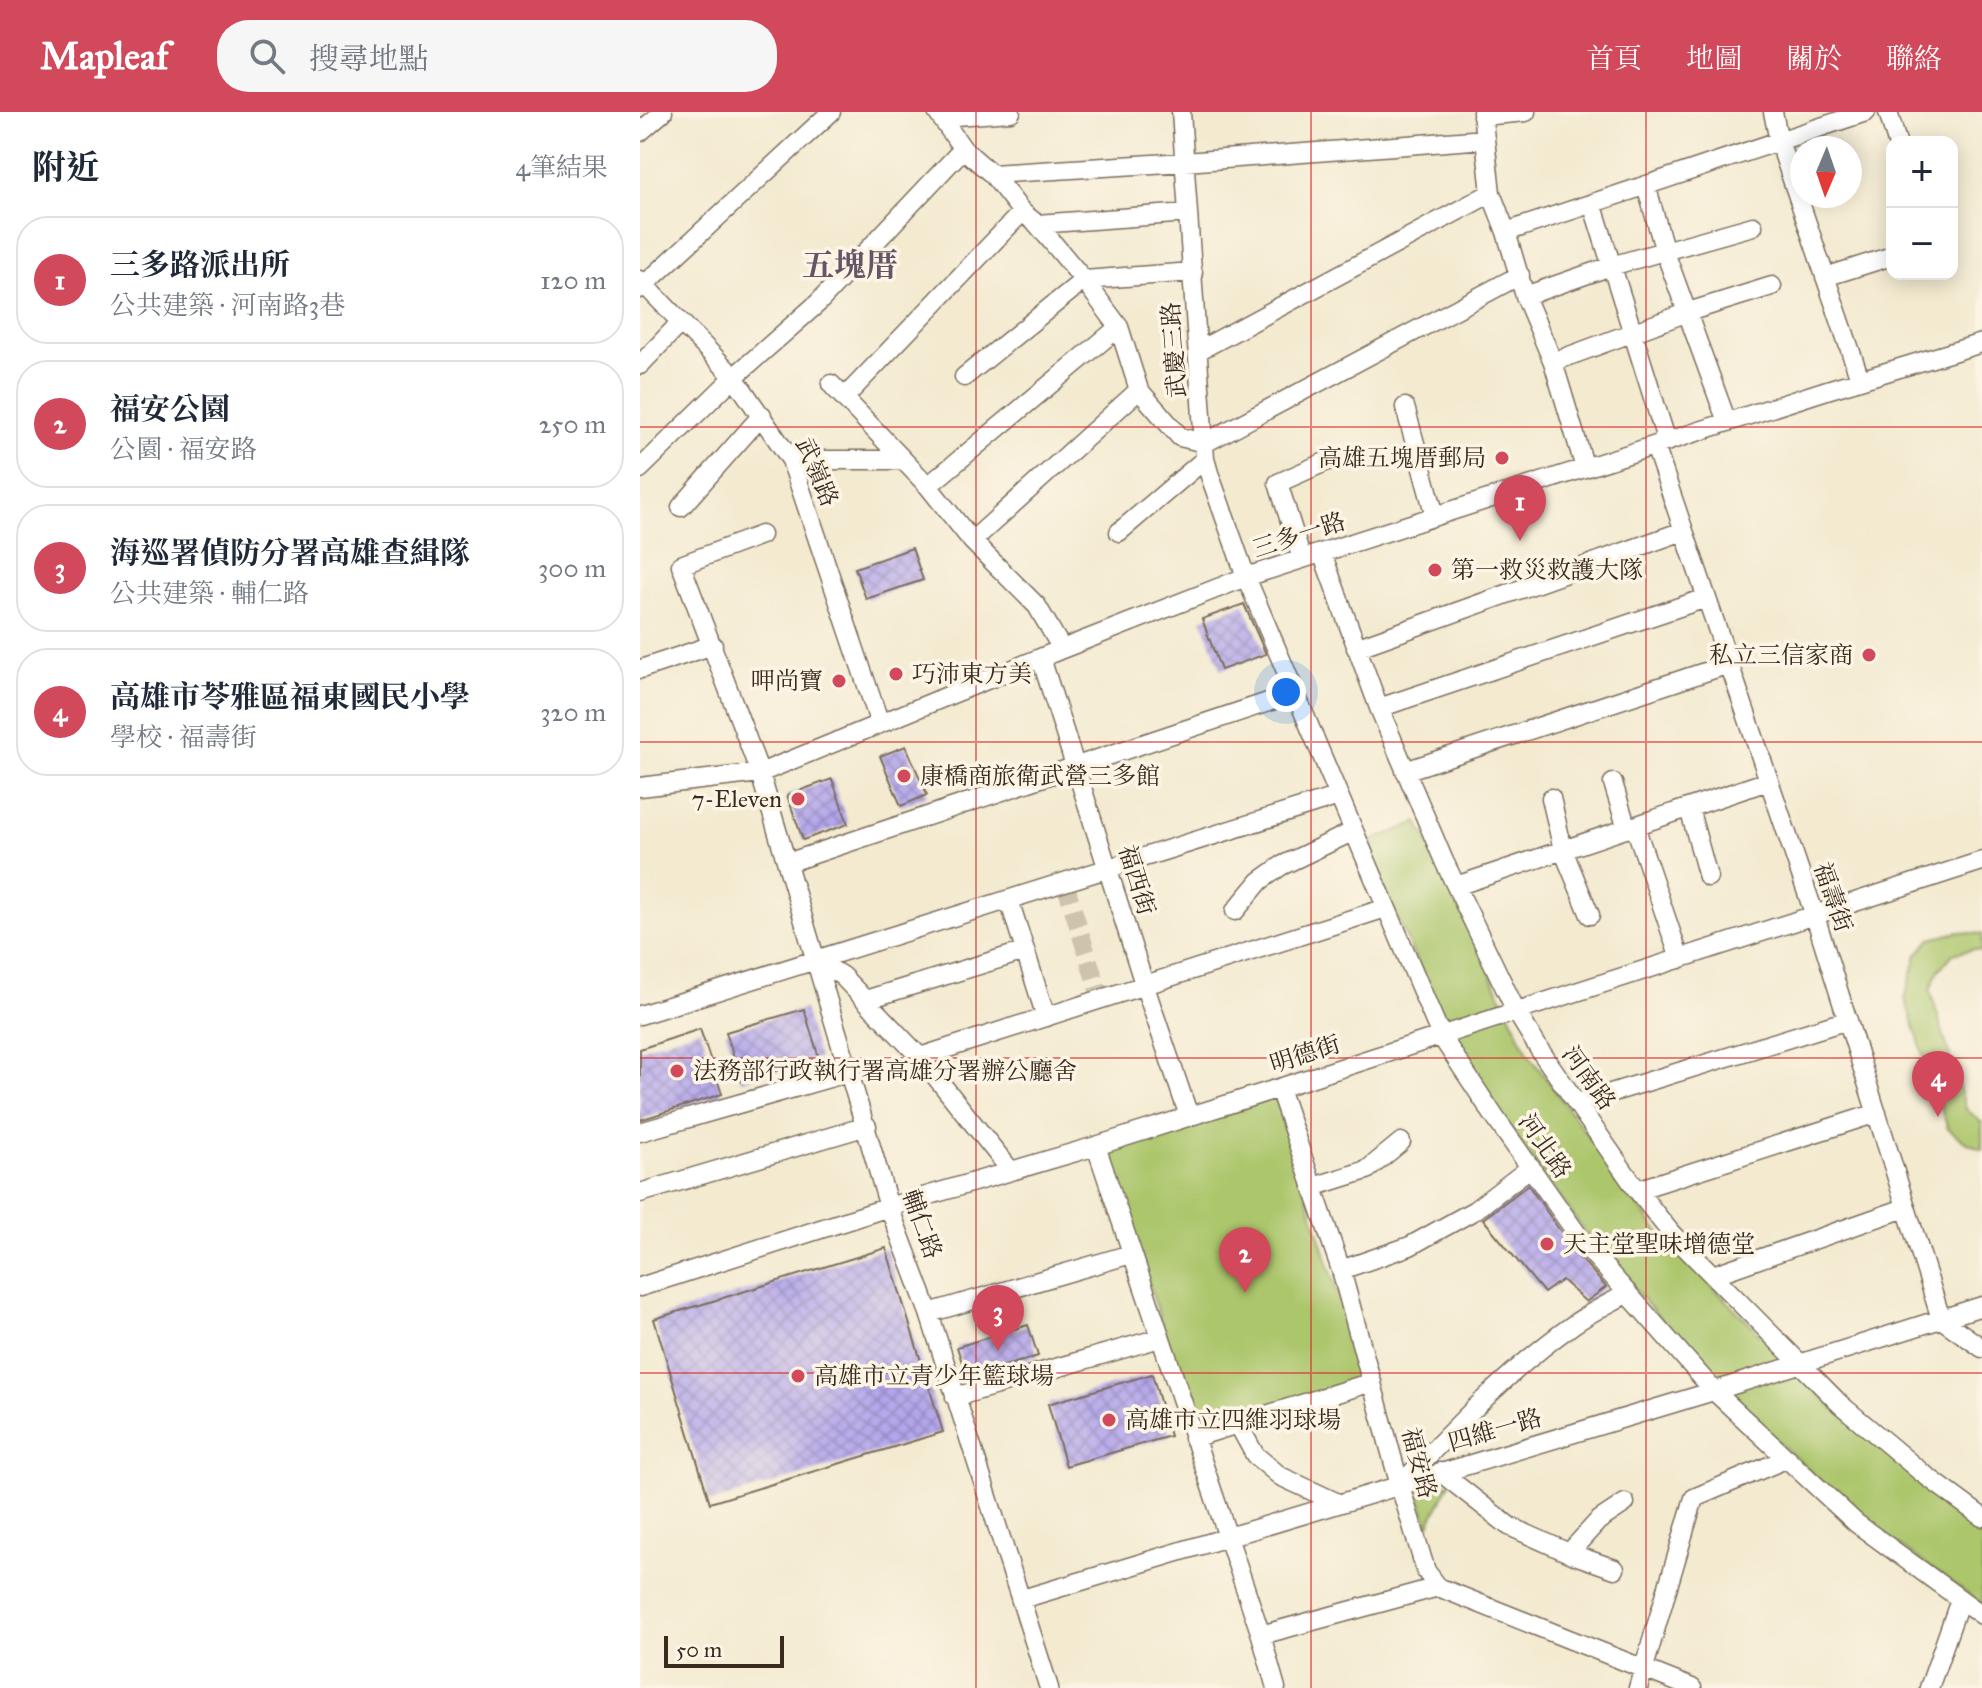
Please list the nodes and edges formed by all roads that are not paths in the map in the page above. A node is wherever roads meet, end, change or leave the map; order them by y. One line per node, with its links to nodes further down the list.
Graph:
1 (663, 112): 11 (street)
2 (831, 112): 32 (street)
3 (1011, 112): 10 (street)
4 (1181, 112): 16 (street, 武慶三路)
5 (1526, 112): 9 (street)
6 (1773, 112): 14 (street)
7 (1866, 112): 14 (street)
8 (1888, 112): 12 (street)
9 (1482, 114): 13 (street)
10 (940, 115): 15 (street)
11 (640, 132)
12 (1895, 136)
13 (1485, 139): 16 (street); 19 (street)
14 (1779, 141): 18 (street); 30 (street)
15 (963, 149): 17 (street); 43 (street)
16 (1185, 162): 17 (street); 21 (street, 武慶三路)
17 (992, 174): 22 (street)
18 (1646, 185): 20 (street); 25 (street)
19 (1491, 193): 24 (street); 40 (street)
20 (1592, 203): 24 (street); 27 (street, 福壽街)
21 (1188, 213): 22 (street); 28 (street, 武慶三路)
22 (1029, 218): 31 (street); 48 (street)
23 (1753, 226): 25 (street)
24 (1506, 232): 29 (street)
25 (1665, 252): 27 (street); 35 (street)
26 (1886, 258): 30 (street)
27 (1611, 266): 34 (street); 38 (street, 福壽街)
28 (1193, 272): 31 (street); 40 (street, 武慶三路)
29 (1520, 275): 34 (street); 53 (street)
30 (1825, 277): 45 (street)
31 (1084, 280): 37 (street); 44 (street)
32 (641, 285): 36 (street, 武嶺路)
33 (1772, 286): 35 (street)
34 (1525, 296): 41 (street)
35 (1688, 312): 38 (street); 51 (street)
36 (680, 323): 42 (street); 43 (street, 武嶺路)
37 (1119, 327): 47 (street); 59 (street)
38 (1634, 334): 41 (street); 52 (street, 福壽街)
39 (1982, 343): 45 (street, 三多一路)
40 (1198, 351): 53 (street, 武慶三路)
41 (1553, 362): 57 (street)
42 (640, 365)
43 (734, 377): 50 (street, 武嶺路); 58 (street)
44 (964, 377)
45 (1860, 379): 51 (street, 三多一路)
46 (831, 384): 48 (street)
47 (1139, 390): 53 (street); 65 (street)
48 (845, 397): 56 (street)
49 (1405, 407): 61 (street)
50 (762, 415): 55 (street, 武嶺路); 60 (street)
51 (1727, 422): 52 (street, 三多一路)
52 (1661, 444): 57 (street, 三多一路); 62 (street, 福壽街)
53 (1205, 451): 63 (street); 68 (street, 武慶三路)
54 (1332, 459): 67 (street)
55 (791, 460): 56 (street); 78 (street, 武嶺路)
56 (901, 460): 59 (street)
57 (1585, 468): 61 (street, 三多一路)
58 (640, 469)
59 (928, 486): 65 (street)
60 (681, 507)
61 (1435, 516): 66 (street, 三多一路)
62 (1683, 531): 69 (street, 福壽街); 71 (street)
63 (1119, 532)
64 (761, 535): 70 (street, 輔仁路)
65 (972, 541): 72 (street)
66 (1322, 553): 67 (street, 三多一路); 71 (street, 河南路)
67 (1302, 559): 68 (street, 三多一路)
68 (1246, 577): 72 (street, 三多一路); 76 (street, 河北路)
69 (1706, 598): 74 (street, 福壽街); 77 (street)
70 (713, 645): 75 (street); 81 (street, 輔仁路)
71 (1356, 648): 77 (street, 河南路)
72 (1062, 649): 73 (street, 三多一路)
73 (1041, 658): 78 (street, 三多一路); 79 (street, 福西街)
74 (1729, 664): 80 (street); 82 (street, 福壽街)
75 (641, 669)
76 (1295, 693): 79 (street); 85 (street, 河北路)
77 (1379, 708): 80 (street, 河南路)
78 (880, 724): 81 (street, 三多一路)
79 (1075, 766): 92 (street); 93 (street, 福西街)
80 (1405, 771): 95 (street, 河南路)
81 (760, 773): 84 (street, 三多一路); 92 (street, 輔仁路)
82 (1768, 781): 87 (street); 100 (street, 福壽街)
83 (1613, 783): 88 (street)
84 (640, 787)
85 (1339, 796): 89 (street, 河北路); 93 (street)
86 (1551, 798): 90 (street)
87 (1689, 808): 88 (street); 94 (street)
88 (1631, 827): 90 (street); 102 (street)
89 (1354, 831): 97 (street, 河北路); 98 (street)
90 (1563, 850): 95 (street); 99 (street)
91 (1982, 861): 100 (street, 明德街)
92 (787, 863): 103 (street, 輔仁路)
93 (1108, 869): 96 (street); 104 (street, 福西街)
94 (1708, 877)
95 (1456, 886): 106 (street, 河南路)
96 (1009, 900): 101 (street); 103 (street)
97 (1386, 908): 104 (street); 110 (street, 河北路)
98 (1235, 911)
99 (1590, 915)
100 (1815, 916): 102 (street, 明德街); 109 (street, 福壽街)
101 (1025, 951): 105 (street); 108 (street)
102 (1680, 959): 106 (street, 明德街)
103 (817, 960): 105 (street); 107 (street); 112 (street, 輔仁路)
104 (1145, 987): 108 (street); 116 (street, 福西街)
105 (865, 1000): 111 (street)
106 (1516, 1011): 110 (street, 明德街); 114 (street, 河南路)
107 (640, 1015)
108 (1046, 1017): 111 (street)
109 (1848, 1020): 114 (street); 115 (street, 福壽街)
110 (1441, 1036): 113 (street, 明德街); 121 (street, 河北路)
111 (920, 1057): 122 (street)
112 (850, 1072): 117 (street, 輔仁路); 118 (street)
113 (1279, 1088): 116 (street, 明德街); 123 (street, 福安路)
114 (1578, 1103): 124 (street, 河南路)
115 (1877, 1113): 124 (street); 127 (street, 福壽街)
116 (1189, 1116): 120 (street, 明德街)
117 (867, 1126): 125 (street); 126 (street, 輔仁路)
118 (640, 1132)
119 (1401, 1142): 123 (street)
120 (1096, 1146): 122 (street, 明德街); 128 (street)
121 (1531, 1167): 129 (street); 132 (street, 河北路)
122 (1011, 1171): 126 (street, 明德街)
123 (1313, 1187): 129 (street, 福安路)
124 (1637, 1190): 130 (street, 河南路)
125 (640, 1193)
126 (889, 1207): 131 (street, 明德街); 134 (street, 輔仁路)
127 (1905, 1208): 130 (street); 135 (street, 福壽街)
128 (1131, 1254): 134 (street); 136 (street)
129 (1341, 1270): 139 (street, 福安路)
130 (1713, 1275): 138 (street, 河南路)
131 (640, 1287)
132 (1628, 1293): 140 (street, 河北路); 146 (street)
133 (1982, 1306): 135 (street, 四維一路)
134 (929, 1313): 141 (street, 輔仁路)
135 (1941, 1319): 137 (street); 138 (street, 四維一路)
136 (1160, 1338): 141 (street); 143 (street)
137 (1982, 1348)
138 (1798, 1363): 140 (street, 四維一路); 149 (street, 河南路)
139 (1372, 1382): 142 (street); 146 (street, 福安路)
140 (1714, 1391): 144 (street, 河北路); 145 (street, 四維一路)
141 (955, 1397): 154 (street, 輔仁路)
142 (1238, 1424): 143 (street); 147 (street)
143 (1193, 1438): 150 (street)
144 (1788, 1458): 155 (street, 河北路); 158 (street)
145 (1440, 1472): 146 (street, 四維一路); 151 (street)
146 (1400, 1486): 147 (street, 四維一路); 153 (street, 福安路)
147 (1338, 1503): 150 (street, 四維一路)
148 (1625, 1503): 151 (street)
149 (1982, 1517)
150 (1228, 1537): 154 (street, 四維一路); 157 (street)
151 (1569, 1553): 152 (street)
152 (1615, 1569)
153 (1438, 1587): 157 (street); 158 (street)
154 (1022, 1599): 159 (street, 輔仁路)
155 (1960, 1600): 156 (street, 河北路); 162 (street)
156 (1982, 1615)
157 (1261, 1635): 160 (street)
158 (1642, 1679): 161 (street)
159 (1049, 1688)
160 (1276, 1688)
161 (1692, 1688)
162 (1929, 1688)

